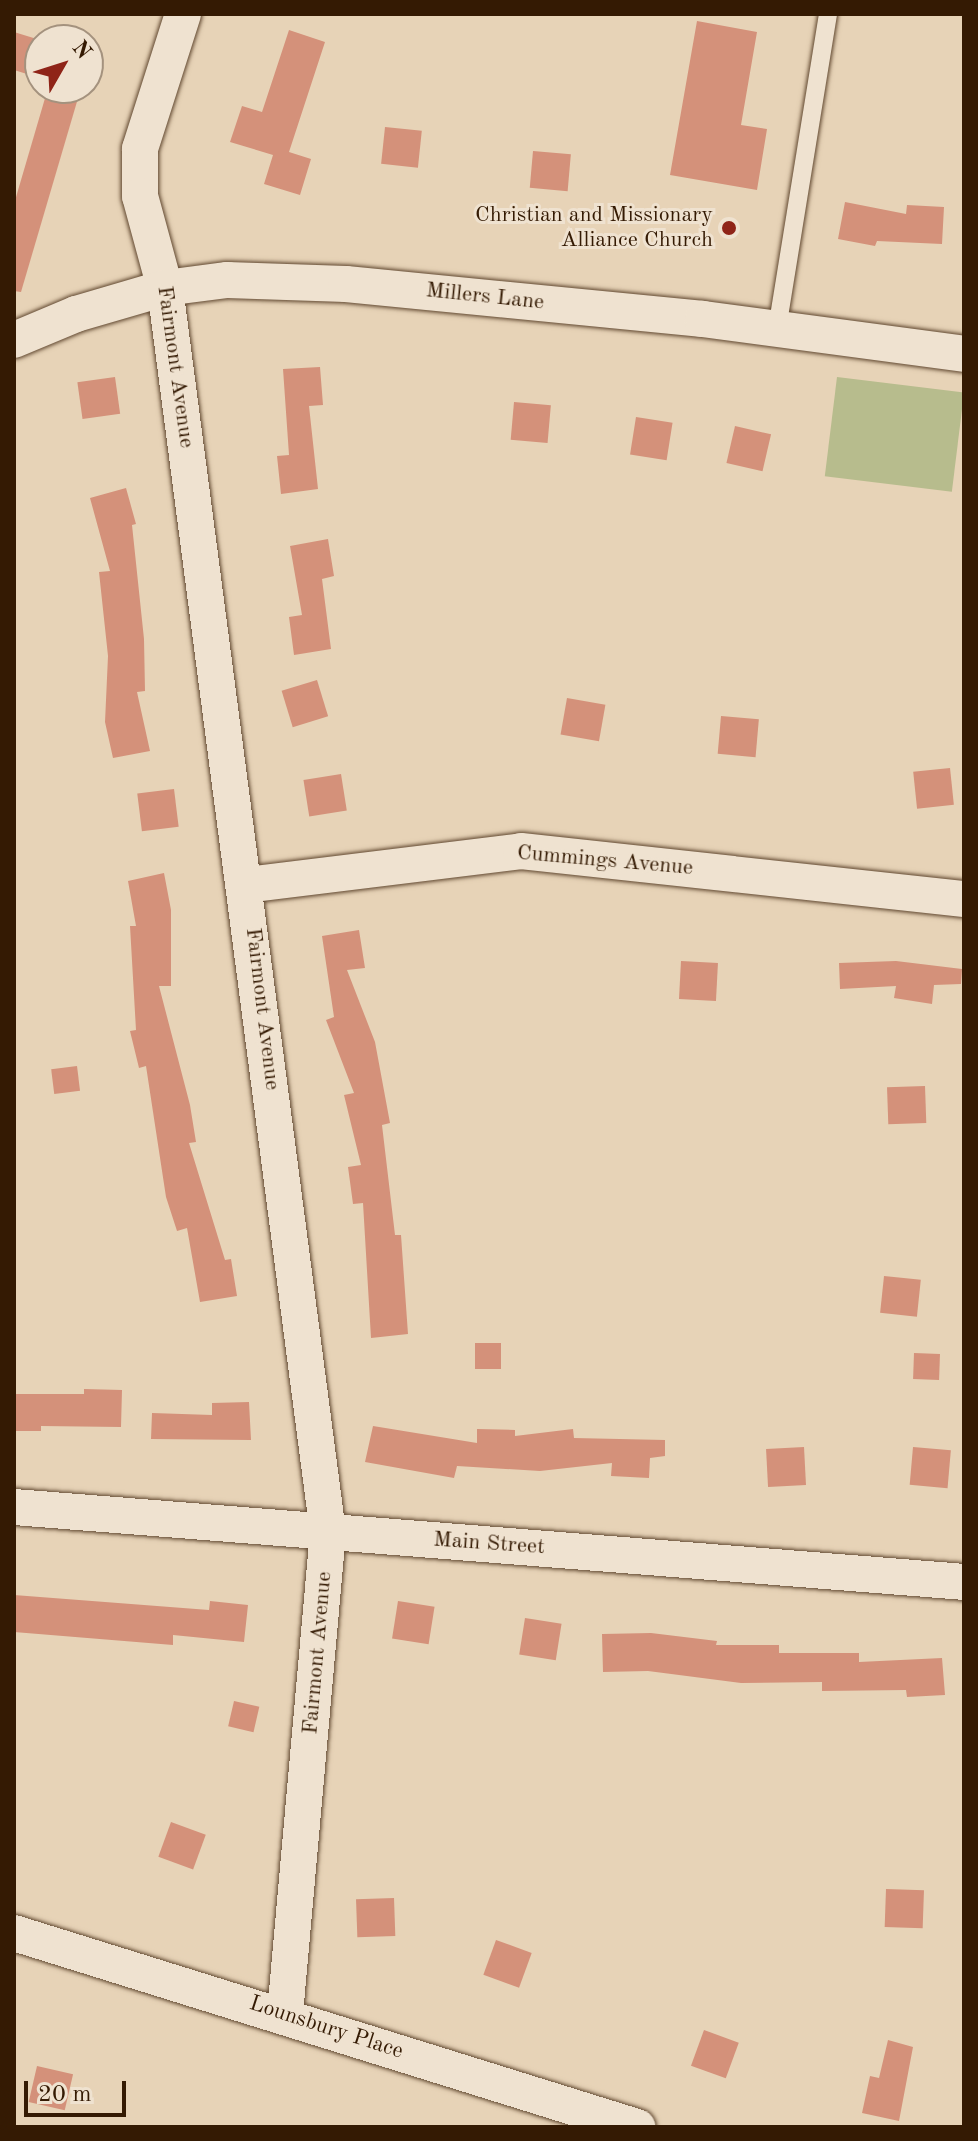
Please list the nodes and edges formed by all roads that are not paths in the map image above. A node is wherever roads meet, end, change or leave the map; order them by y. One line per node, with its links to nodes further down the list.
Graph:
1 (183, 14): 3 (street, Fairmont Avenue)
2 (828, 14): 4 (lane)
3 (165, 288): 4 (street, Millers Lane); 5 (street, Millers Lane); 7 (street, Fairmont Avenue)
4 (777, 329): 6 (street, Millers Lane)
5 (14, 340)
6 (964, 354)
7 (246, 885): 8 (street, Cummings Avenue); 10 (street, Fairmont Avenue)
8 (964, 899)
9 (14, 1507): 10 (street, Main Street)
10 (328, 1532): 11 (street, Main Street); 13 (street, Fairmont Avenue)
11 (964, 1582)
12 (14, 1933): 13 (street, Lounsbury Place)
13 (285, 2014): 14 (street, Lounsbury Place)
14 (637, 2127)

